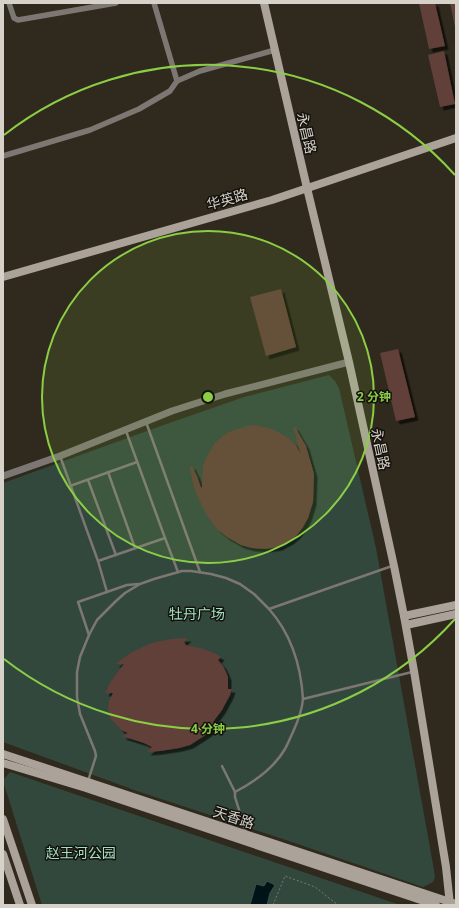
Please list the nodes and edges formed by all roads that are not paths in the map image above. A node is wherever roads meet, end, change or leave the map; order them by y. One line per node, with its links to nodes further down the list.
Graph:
1 (9, 3): 2 (street)
2 (116, 3)
3 (154, 3): 6 (street)
4 (264, 3): 5 (main road, 永昌路)
5 (275, 50): 6 (street); 9 (main road, 永昌路)
6 (177, 81): 8 (street)
7 (456, 138): 9 (main road, 华英路)
8 (3, 156)
9 (307, 188): 10 (main road, 华英路); 11 (main road, 永昌路)
10 (3, 277)
11 (349, 362): 12 (street); 24 (main road, 永昌路)
12 (146, 422): 13 (street); 26 (lane)
13 (126, 430): 14 (street); 15 (lane)
14 (60, 456): 17 (street); 19 (lane)
15 (137, 462): 16 (lane); 20 (lane)
16 (108, 472): 18 (lane); 21 (lane)
17 (3, 476)
18 (88, 480): 19 (lane); 22 (lane)
19 (70, 486): 23 (lane)
20 (165, 538): 21 (lane); 25 (lane)
21 (136, 548): 22 (lane)
22 (116, 555): 23 (lane)
23 (98, 561): 28 (lane)
24 (394, 566): 30 (lane); 32 (main road, 永昌路)
25 (178, 572): 26 (lane); 27 (lane)
26 (200, 572): 30 (lane)
27 (140, 584): 28 (lane); 34 (lane)
28 (107, 592): 34 (lane)
29 (456, 605): 32 (main road)
30 (269, 609): 36 (lane)
31 (456, 614): 33 (main road)
32 (404, 616): 33 (main road, 永昌路)
33 (406, 626): 35 (main road, 永昌路)
34 (89, 635): 40 (lane)
35 (414, 671): 36 (lane); 46 (main road, 永昌路)
36 (302, 699): 41 (lane)
37 (3, 754): 40 (main road, 天香路)
38 (3, 763): 40 (main road, 天香路)
39 (222, 766): 41 (lane)
40 (87, 785): 43 (main road, 天香路)
41 (235, 792): 43 (lane)
42 (3, 819): 45 (main road)
43 (248, 838): 46 (main road, 天香路); 48 (main road, 天香路)
44 (3, 854): 47 (main road)
45 (31, 903)
46 (452, 903)
47 (20, 905)
48 (436, 905)

